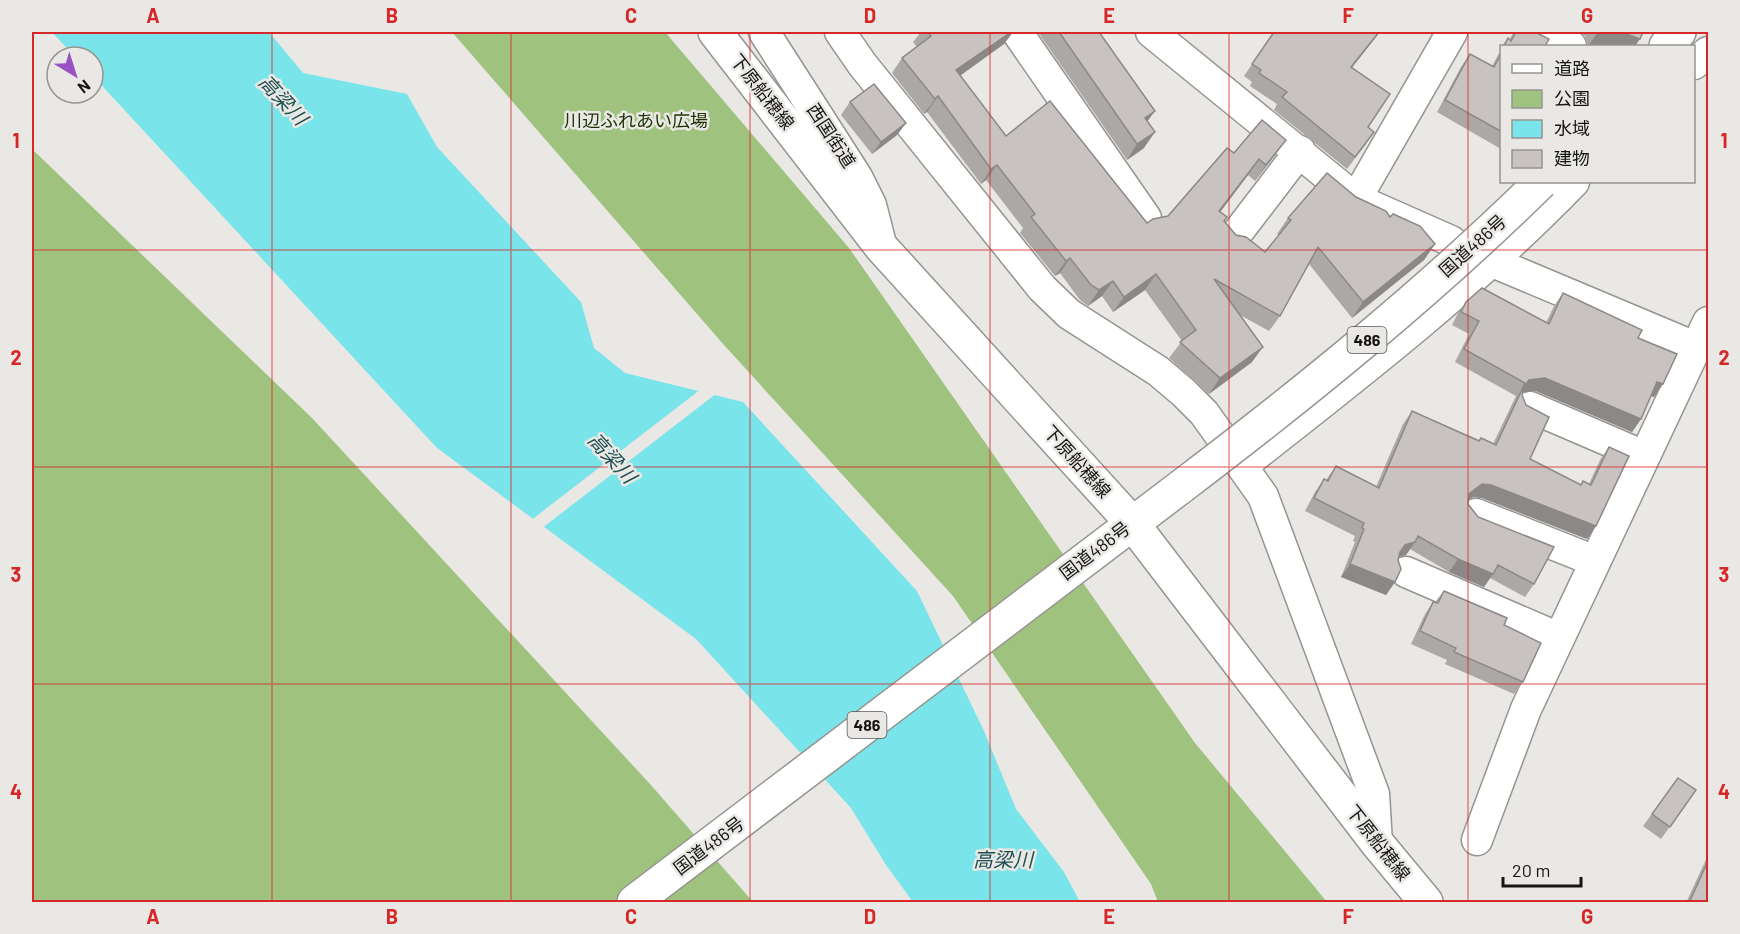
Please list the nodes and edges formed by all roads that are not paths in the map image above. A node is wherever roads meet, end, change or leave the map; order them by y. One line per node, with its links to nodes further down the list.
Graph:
1 (715, 32): 20 (main road, 下原船穂線)
2 (764, 32): 20 (street, 西国街道)
3 (840, 32): 25 (street)
4 (1017, 32): 17 (street)
5 (1151, 32): 13 (street)
6 (1452, 32): 16 (street)
7 (1539, 32): 9 (street)
8 (1679, 32): 10 (main road)
9 (1569, 45)
10 (1666, 45)
11 (1708, 52): 12 (street)
12 (1695, 63)
13 (1300, 151): 16 (street); 18 (street)
14 (1540, 183): 27 (main road, 国道486号 / 486, bridge)
15 (1573, 183): 21 (street)
16 (1356, 199): 19 (street)
17 (1146, 218)
18 (1235, 236)
19 (1451, 242)
20 (882, 248): 27 (main road, 下原船穂線)
21 (1487, 260): 22 (street); 25 (street)
22 (1702, 334): 24 (street)
23 (1530, 407): 24 (street)
24 (1644, 456): 28 (street)
25 (1242, 466): 32 (street)
26 (1476, 514): 28 (street)
27 (1132, 523): 32 (main road, 下原船穂線); 33 (main road, 国道486号 / 486)
28 (1595, 561): 30 (street)
29 (1406, 572): 30 (street)
30 (1559, 638): 31 (street)
31 (1477, 840)
32 (1377, 843): 34 (main road, 下原船穂線)
33 (634, 903)
34 (1425, 903)

